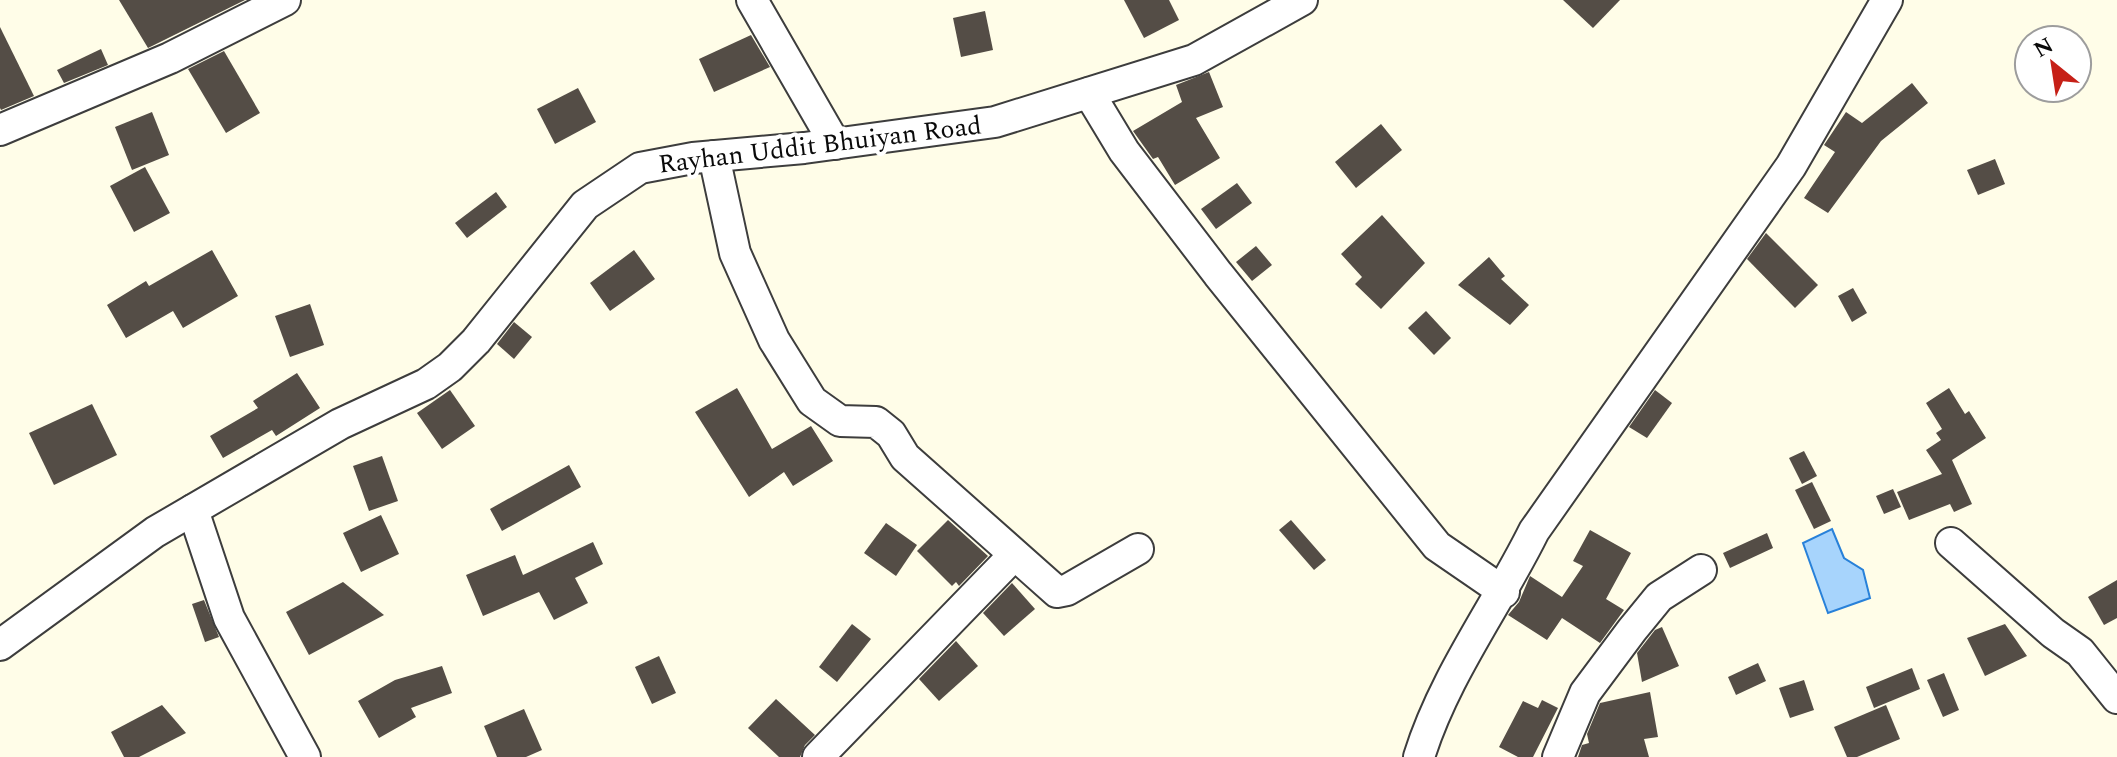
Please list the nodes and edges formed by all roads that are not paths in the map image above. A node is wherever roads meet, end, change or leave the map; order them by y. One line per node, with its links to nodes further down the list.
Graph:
1 (285, 0): 6 (street)
2 (752, 0): 7 (street)
3 (1302, 0): 5 (street, Rayhan Uddit Bhuiyan Road)
4 (1887, 0): 14 (street)
5 (1089, 93): 7 (street, Rayhan Uddit Bhuiyan Road); 14 (street)
6 (0, 130)
7 (835, 144): 8 (street, Rayhan Uddit Bhuiyan Road)
8 (714, 156): 9 (street, Rayhan Uddit Bhuiyan Road); 12 (street)
9 (193, 510): 15 (street, Rayhan Uddit Bhuiyan Road); 17 (street)
10 (1951, 543): 16 (street)
11 (1138, 549): 12 (street)
12 (1014, 555): 18 (street)
13 (1701, 570): 20 (street)
14 (1493, 584): 19 (street)
15 (0, 645)
16 (2117, 698)
17 (305, 757)
18 (818, 757)
19 (1419, 757)
20 (1558, 757)

